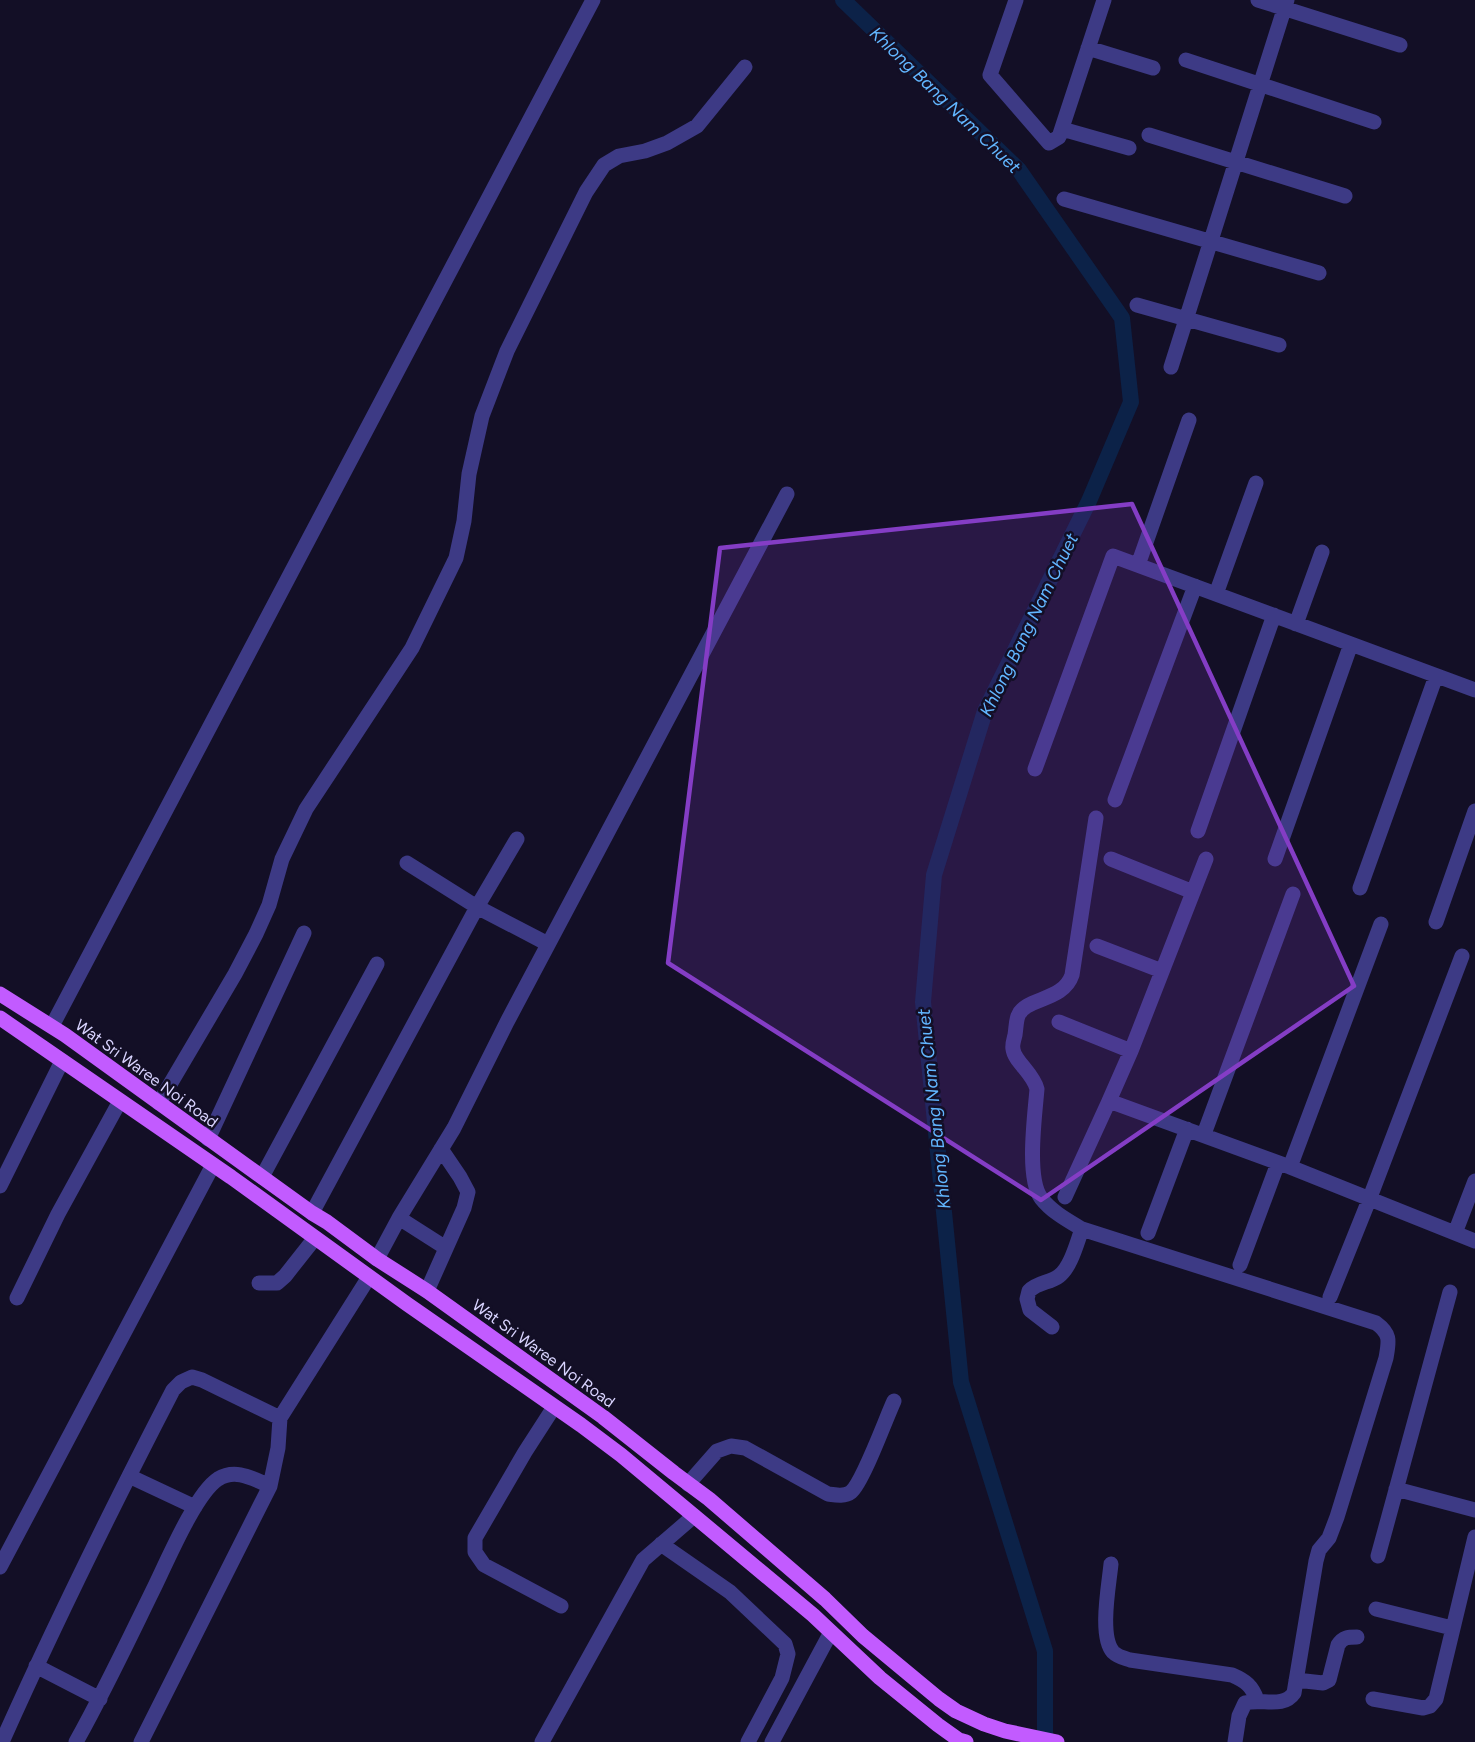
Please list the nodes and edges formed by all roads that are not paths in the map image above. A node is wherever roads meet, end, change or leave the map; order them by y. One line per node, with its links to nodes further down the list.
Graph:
1 (593, 0): 62 (street)
2 (1016, 0): 13 (street)
3 (1104, 0): 7 (street)
4 (1258, 0): 5 (street)
5 (1286, 4): 6 (street); 11 (street)
6 (1400, 45)
7 (1088, 48): 10 (street); 13 (street)
8 (1186, 60): 11 (street)
9 (745, 67): 68 (street)
10 (1153, 68)
11 (1260, 84): 12 (street); 16 (street)
12 (1374, 122)
13 (1062, 129): 15 (street)
14 (1149, 135): 16 (street)
15 (1129, 148)
16 (1236, 162): 17 (street); 19 (street)
17 (1345, 196)
18 (1064, 199): 19 (street)
19 (1210, 242): 20 (street); 22 (street)
20 (1319, 273)
21 (1137, 305): 22 (street)
22 (1186, 319): 23 (street); 24 (street)
23 (1279, 345)
24 (1171, 367)
25 (1189, 420): 29 (street)
26 (1256, 483): 31 (street)
27 (787, 494): 54 (street)
28 (1322, 552): 33 (street)
29 (1138, 565): 30 (street); 37 (street)
30 (1195, 586): 31 (street); 38 (street)
31 (1215, 594): 32 (street)
32 (1274, 615): 33 (street); 41 (street)
33 (1296, 624): 34 (street)
34 (1351, 644): 35 (street); 45 (street)
35 (1436, 676): 36 (street); 47 (street)
36 (1475, 690)
37 (1035, 769)
38 (1115, 800)
39 (1475, 812): 51 (street)
40 (1096, 818): 82 (street)
41 (1197, 831)
42 (517, 839): 50 (street)
43 (1111, 859): 48 (street)
44 (1206, 859): 48 (street)
45 (1275, 859)
46 (406, 863): 50 (street)
47 (1360, 888)
48 (1193, 892): 58 (street)
49 (1293, 894): 70 (street)
50 (477, 907): 54 (street); 80 (street)
51 (1436, 922)
52 (1381, 924): 74 (street)
53 (304, 933): 71 (street)
54 (548, 944): 72 (street)
55 (1097, 946): 58 (street)
56 (1462, 956): 79 (street)
57 (377, 964): 75 (street)
58 (1162, 971): 64 (street)
59 (0, 994): 62 (main road, Wat Sri Waree Noi Road)
60 (0, 1018): 63 (main road)
61 (1059, 1023): 64 (street)
62 (51, 1026): 63 (main road); 68 (main road, Wat Sri Waree Noi Road)
63 (39, 1045): 65 (main road)
64 (1131, 1051): 67 (street)
65 (62, 1061): 66 (main road); 77 (street)
66 (120, 1101): 73 (main road); 95 (street)
67 (1109, 1101): 69 (street); 78 (street)
68 (159, 1103): 71 (main road, Wat Sri Waree Noi Road)
69 (1187, 1129): 70 (street); 83 (street)
70 (1204, 1134): 74 (street)
71 (208, 1139): 75 (main road, Wat Sri Waree Noi Road)
72 (441, 1149): 81 (street); 87 (street)
73 (213, 1165): 85 (main road); 111 (street)
74 (1284, 1165): 79 (street); 89 (street)
75 (262, 1177): 80 (main road, Wat Sri Waree Noi Road)
76 (1475, 1181): 84 (street)
77 (0, 1186)
78 (1065, 1197)
79 (1369, 1200): 84 (street); 94 (street)
80 (312, 1213): 88 (main road, Wat Sri Waree Noi Road)
81 (399, 1218): 87 (street); 88 (street)
82 (1082, 1229): 96 (street); 118 (street)
83 (1148, 1233)
84 (1455, 1233): 86 (street)
85 (315, 1238): 90 (main road); 91 (street)
86 (1475, 1241)
87 (446, 1248): 92 (street)
88 (377, 1259): 92 (main road, Wat Sri Waree Noi Road)
89 (1240, 1265)
90 (369, 1277): 98 (main road); 99 (street)
91 (259, 1283)
92 (427, 1291): 101 (main road, Wat Sri Waree Noi Road)
93 (1450, 1292): 103 (street)
94 (1330, 1297)
95 (17, 1298)
96 (1052, 1327)
97 (894, 1401): 101 (street)
98 (554, 1407): 106 (main road); 112 (street)
99 (280, 1418): 100 (street); 102 (street)
100 (129, 1476): 104 (street); 117 (street)
101 (688, 1484): 129 (main road, Wat Sri Waree Noi Road)
102 (270, 1486): 104 (street); 124 (street)
103 (1396, 1489): 105 (street); 109 (street)
104 (195, 1507): 119 (street)
105 (1475, 1510)
106 (693, 1516): 108 (street); 115 (main road)
107 (1475, 1537): 114 (street)
108 (661, 1544): 125 (street); 126 (street)
109 (1378, 1556)
110 (1111, 1564): 120 (street)
111 (0, 1567)
112 (561, 1606)
113 (1376, 1609): 114 (street)
114 (1452, 1628): 121 (street)
115 (831, 1632): 127 (street); 128 (main road)
116 (1358, 1637): 118 (street)
117 (36, 1666): 119 (street); 122 (street)
118 (1296, 1680): 120 (street)
119 (100, 1699): 123 (street)
120 (1257, 1700): 130 (street)
121 (1373, 1700)
122 (2, 1742)
123 (76, 1742)
124 (141, 1742)
125 (542, 1742)
126 (748, 1742)
127 (772, 1742)
128 (966, 1742)
129 (1057, 1742)
130 (1235, 1742)

